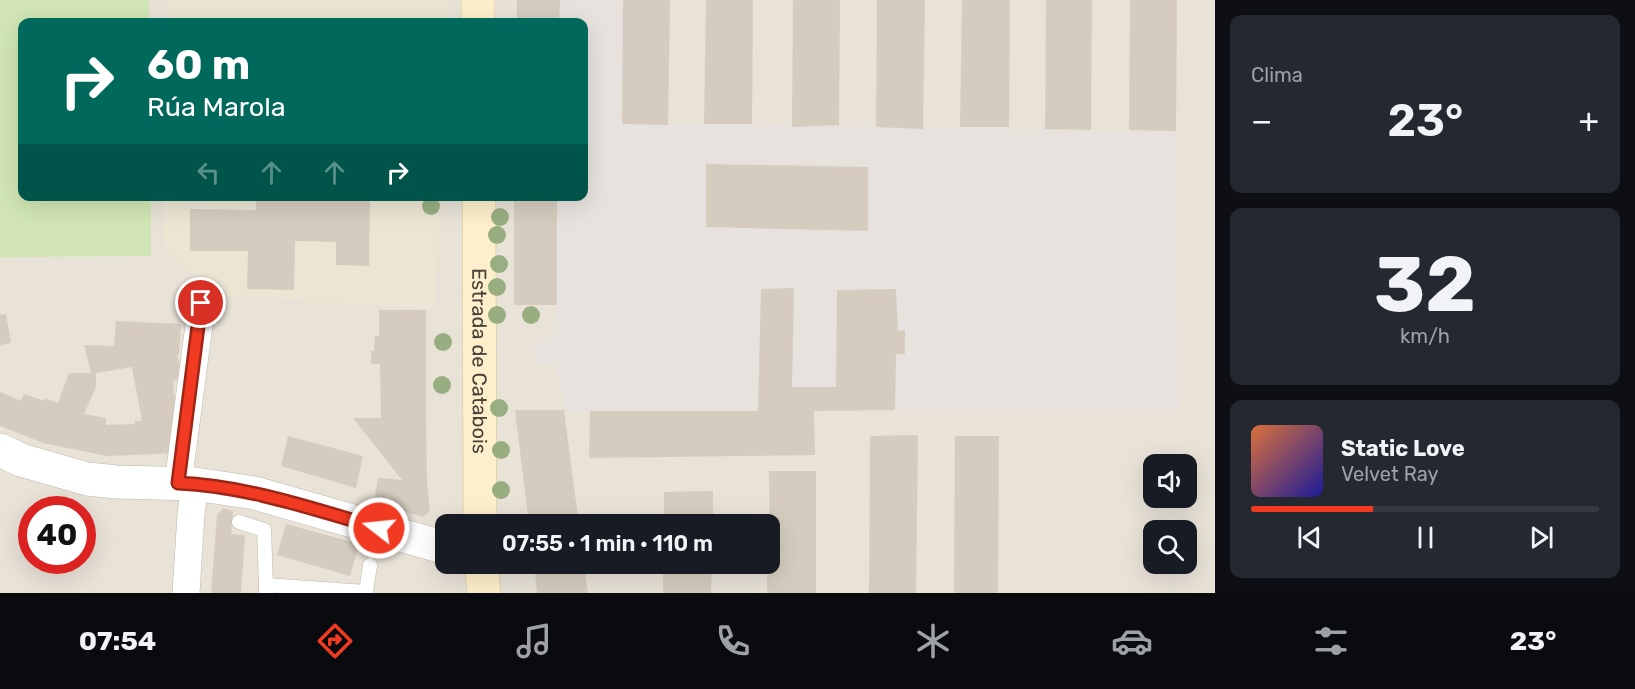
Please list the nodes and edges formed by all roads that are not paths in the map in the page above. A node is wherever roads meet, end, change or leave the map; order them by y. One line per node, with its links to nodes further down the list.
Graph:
1 (478, 0): 2 (main road)
2 (478, 18)
3 (479, 201): 7 (main road, Estrada de Catabois)
4 (201, 303): 6 (street)
5 (0, 450): 6 (street)
6 (187, 483): 9 (street); 14 (street)
7 (480, 514)
8 (239, 522): 12 (lane)
9 (435, 545)
10 (370, 565): 13 (lane)
11 (482, 574): 15 (main road)
12 (266, 589): 13 (lane)
13 (366, 592)
14 (186, 593)
15 (484, 593)

